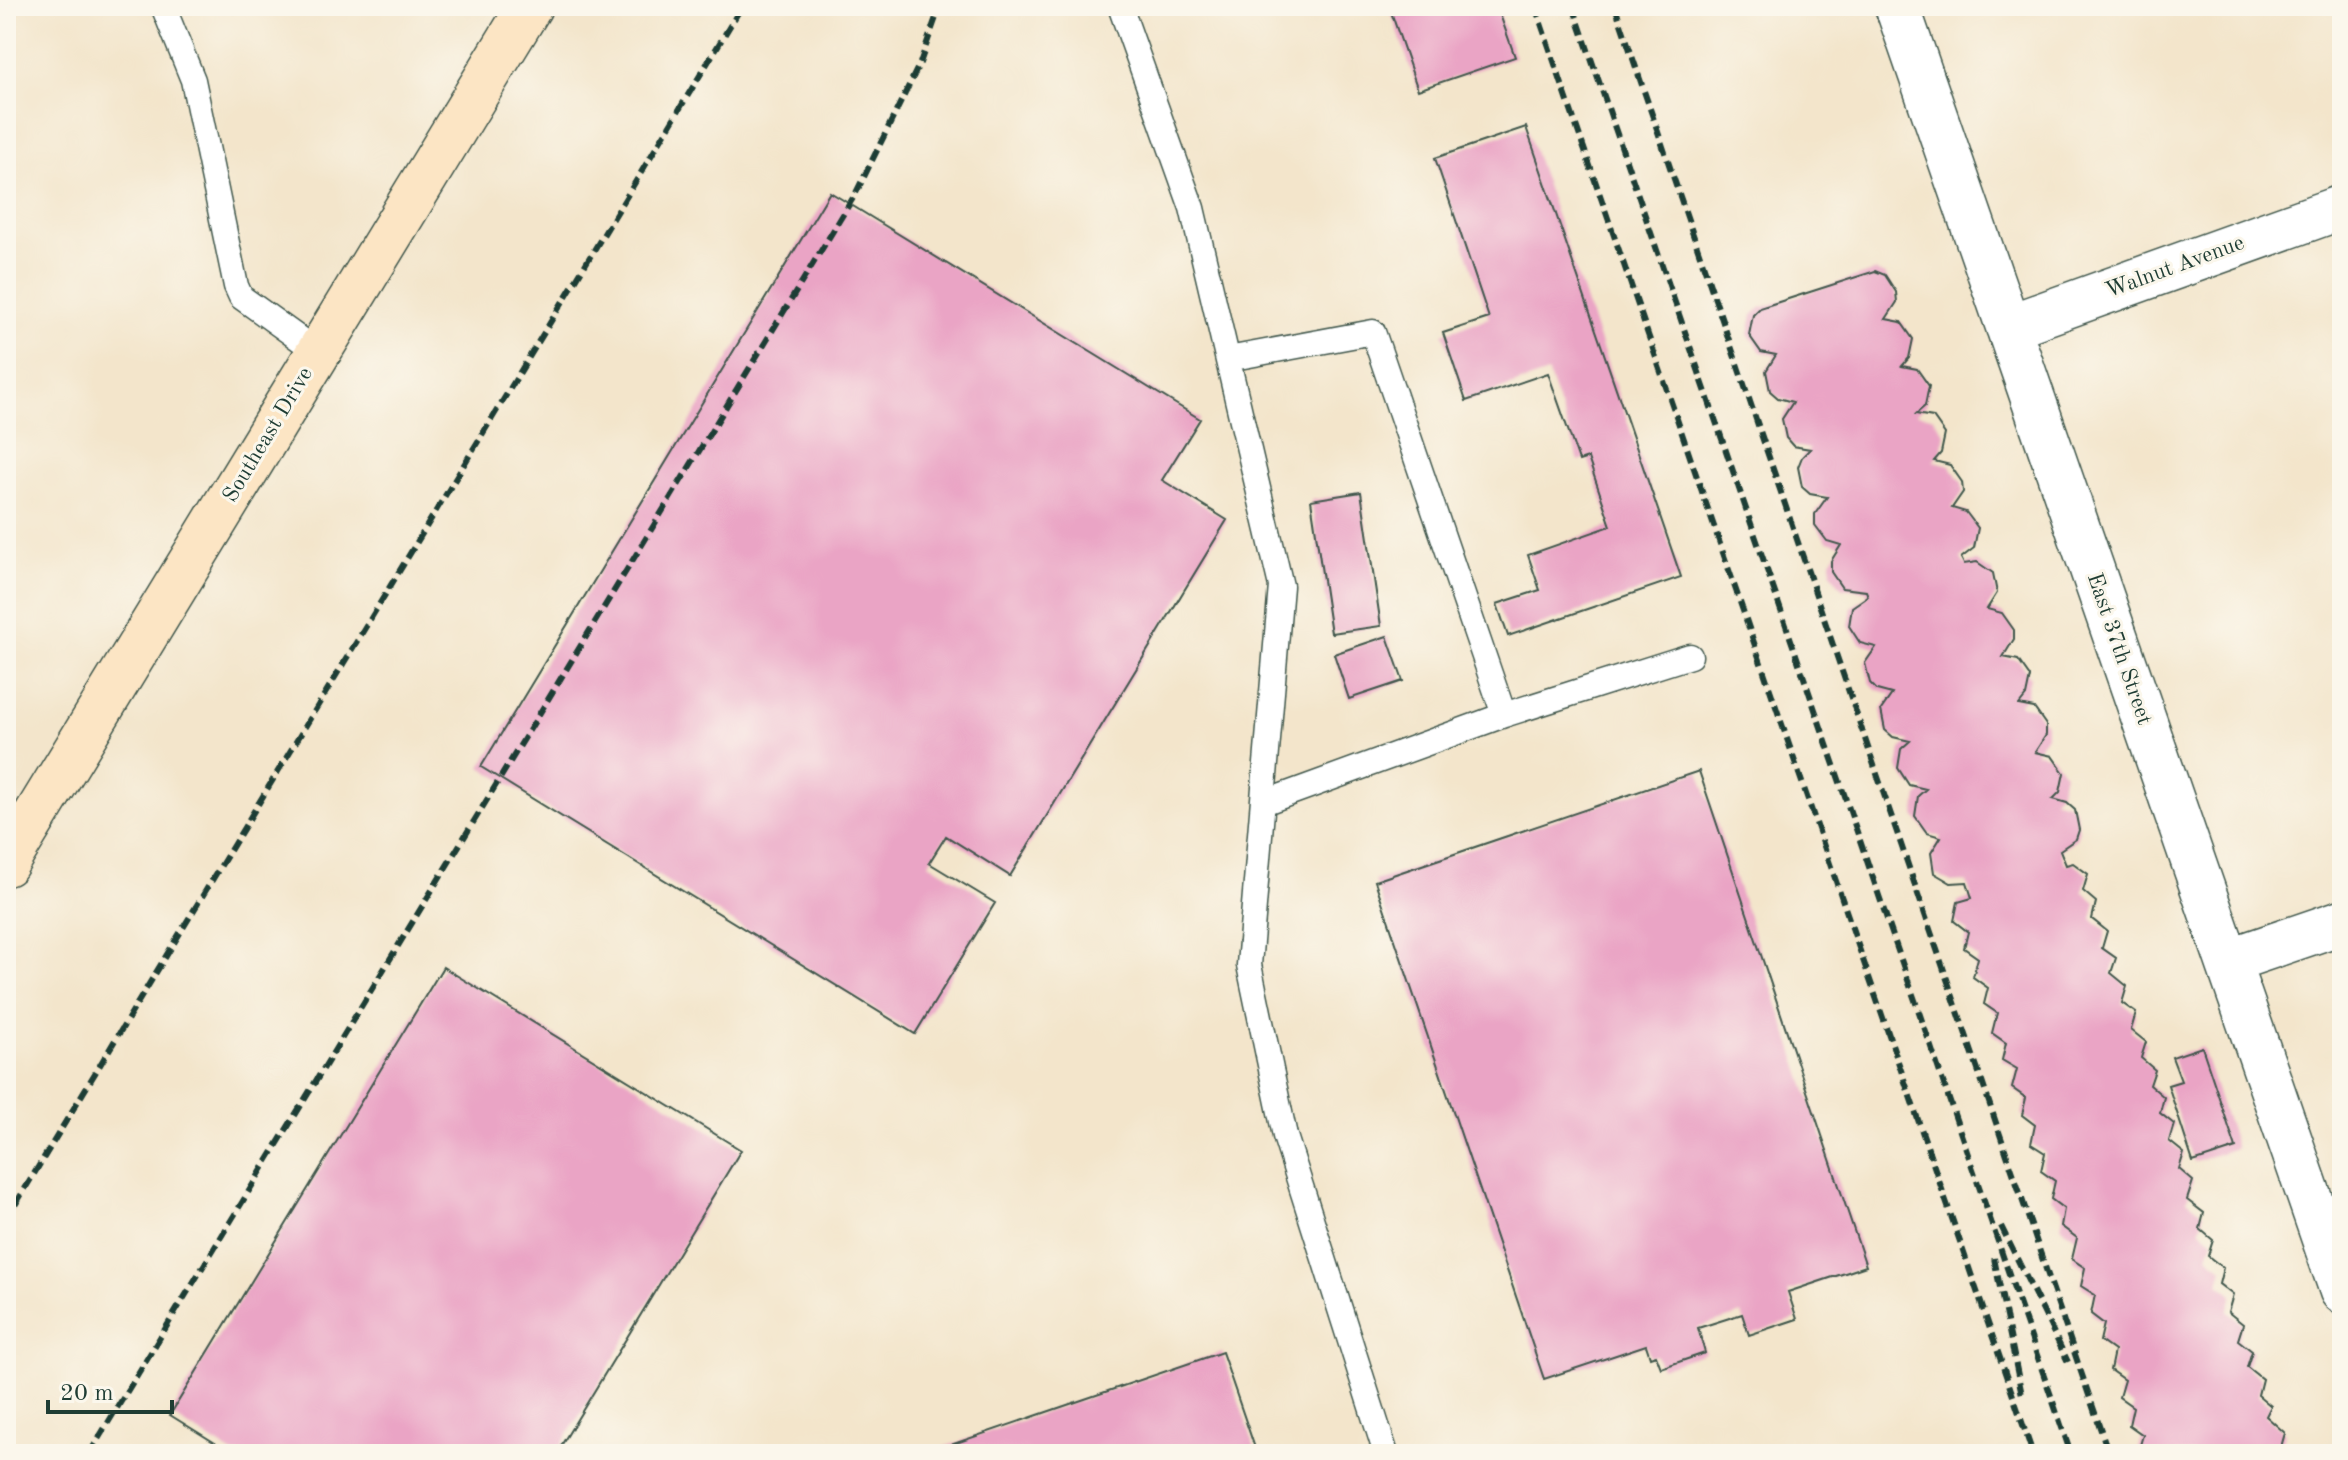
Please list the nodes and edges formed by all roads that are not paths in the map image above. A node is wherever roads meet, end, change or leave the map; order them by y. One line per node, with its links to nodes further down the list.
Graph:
1 (163, 6): 7 (lane)
2 (530, 6): 7 (main road, Southeast Drive)
3 (1120, 6): 8 (lane)
4 (1897, 6): 6 (street, East 37th Street)
5 (2342, 207): 6 (street, Walnut Avenue)
6 (2008, 327): 14 (street, East 37th Street)
7 (319, 353): 12 (main road, Southeast Drive)
8 (1228, 359): 10 (lane); 11 (lane)
9 (1690, 656): 10 (lane)
10 (1504, 715): 11 (lane)
11 (1263, 803): 16 (lane)
12 (6, 864)
13 (2342, 922): 14 (street)
14 (2228, 961): 15 (street, East 37th Street)
15 (2342, 1291)
16 (1386, 1454)

